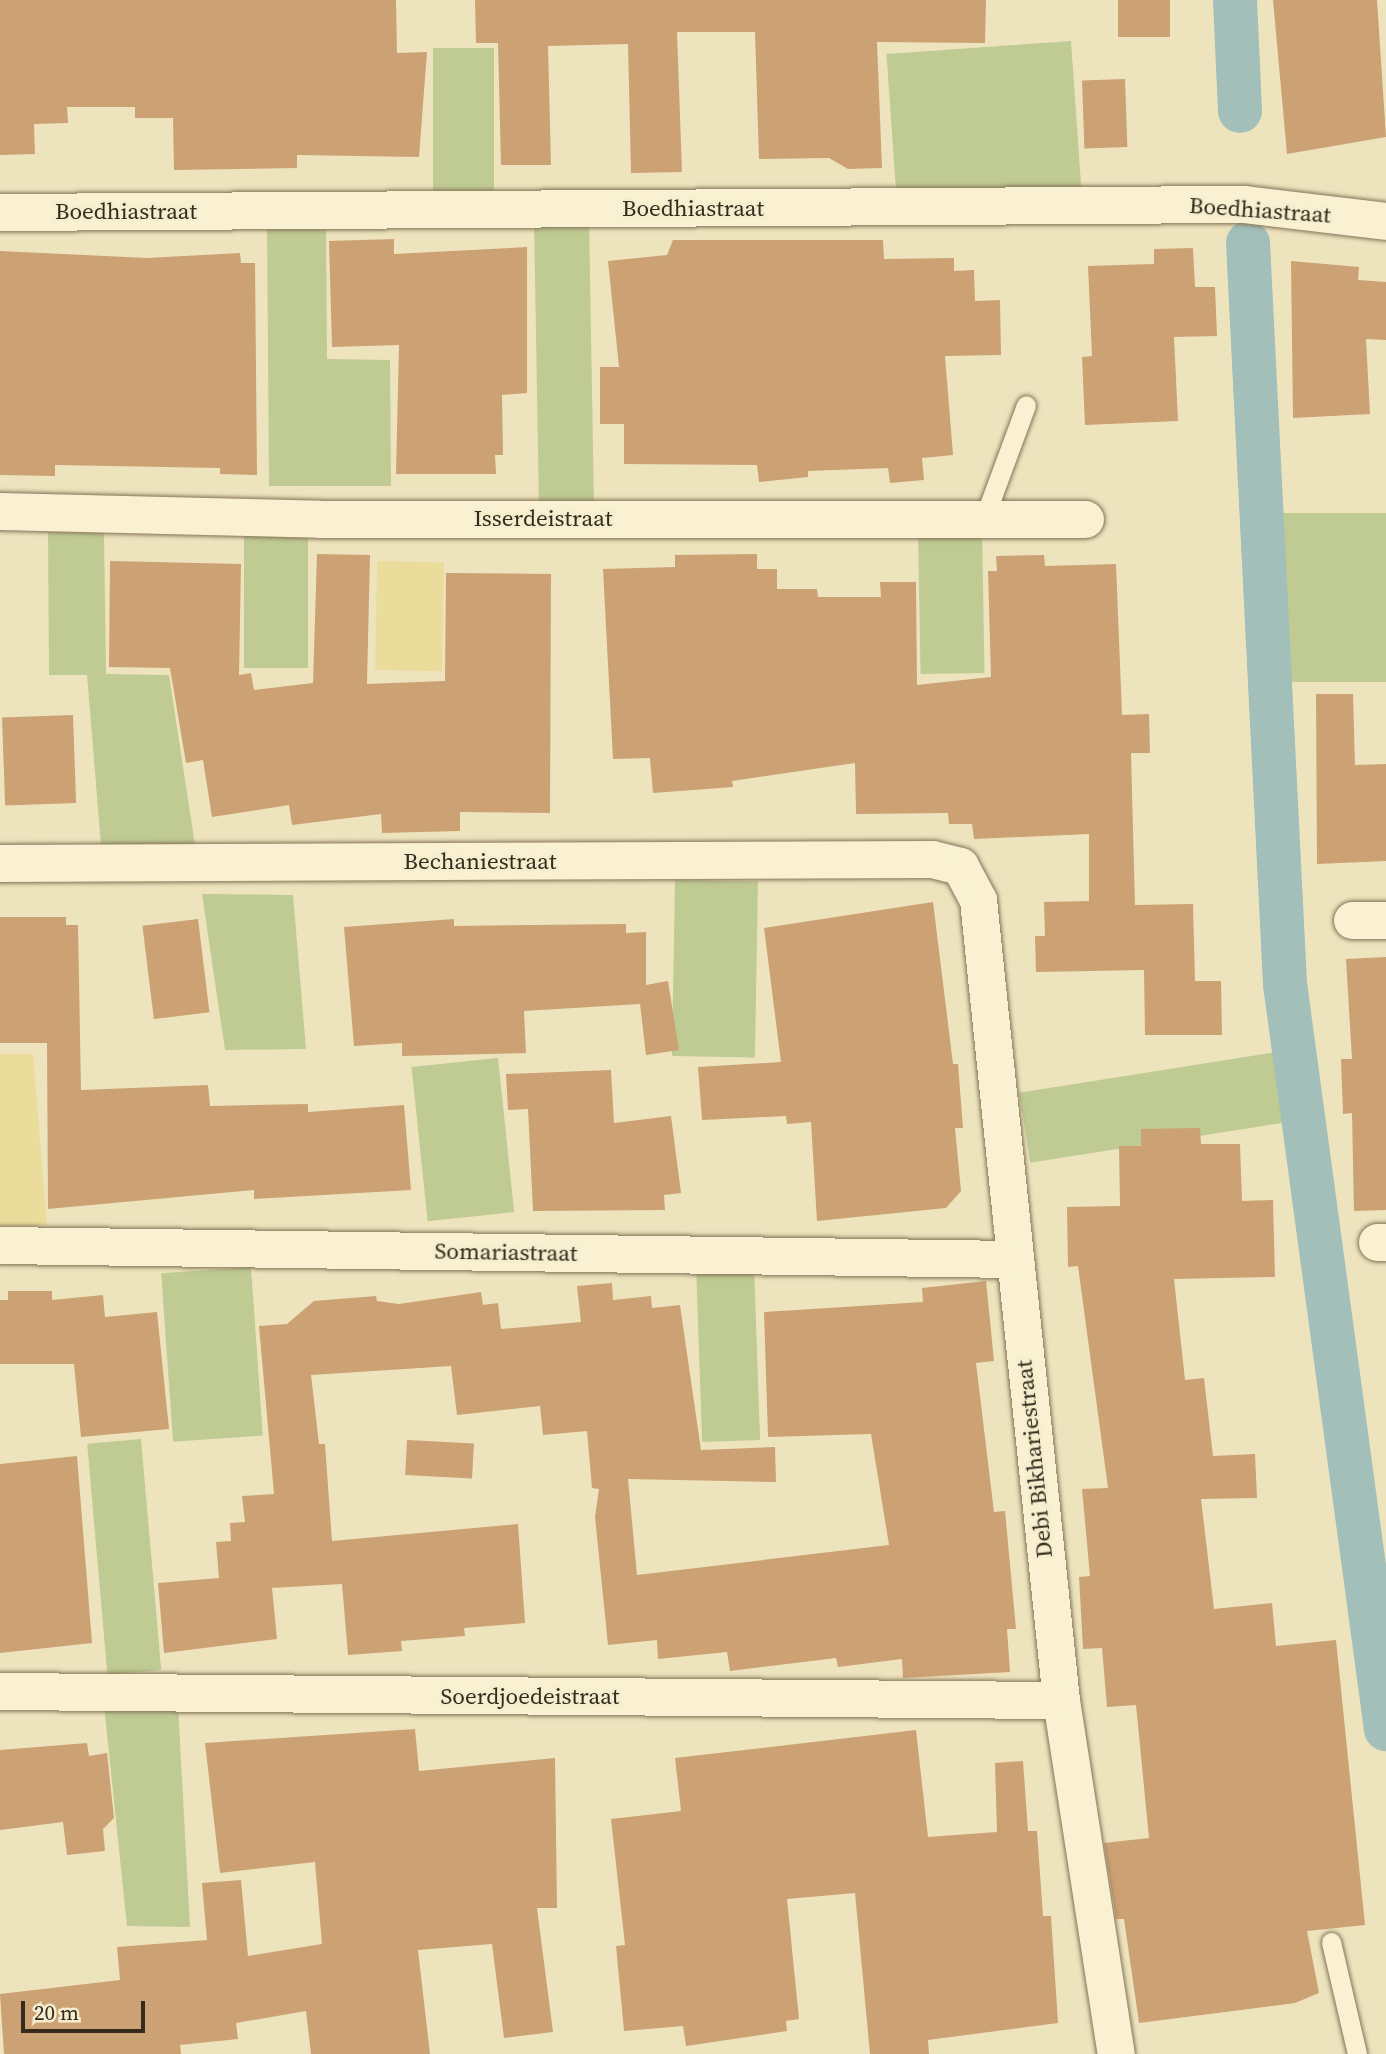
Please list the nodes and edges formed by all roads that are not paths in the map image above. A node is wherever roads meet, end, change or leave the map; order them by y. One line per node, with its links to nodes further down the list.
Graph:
1 (0, 212): 2 (street, Boedhiastraat)
2 (1386, 221)
3 (1026, 405): 5 (lane)
4 (0, 511): 5 (street, Isserdeistraat)
5 (985, 516): 6 (street, Isserdeistraat)
6 (1085, 519)
7 (0, 863): 8 (street, Bechaniestraat)
8 (960, 866): 10 (street, Debi Bikhariestraat)
9 (0, 1245): 10 (street, Somariastraat)
10 (1012, 1259): 12 (street, Debi Bikhariestraat)
11 (0, 1691): 12 (street, Soerdjoedeistraat)
12 (1061, 1700): 14 (street, Debi Bikhariestraat)
13 (1331, 1942): 15 (lane)
14 (1116, 2054)
15 (1357, 2054)

